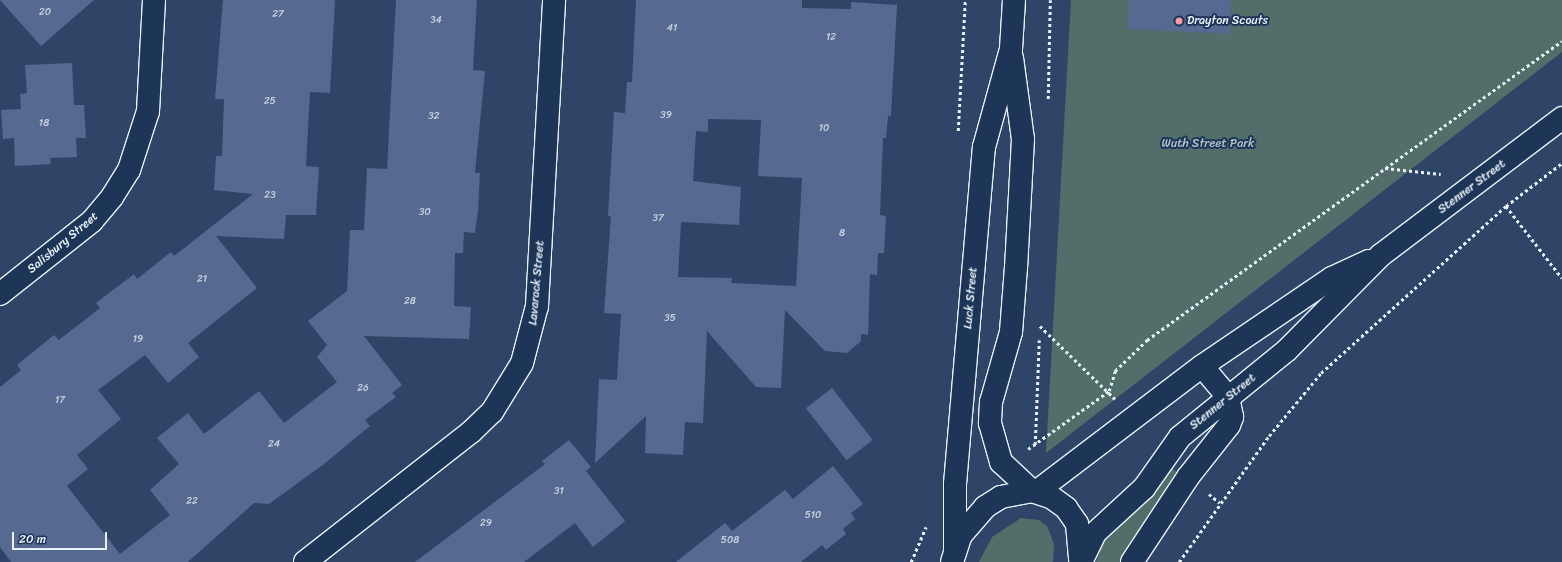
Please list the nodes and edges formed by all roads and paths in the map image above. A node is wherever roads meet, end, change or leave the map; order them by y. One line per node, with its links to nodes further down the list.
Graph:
1 (154, 0): 15 (street, Salisbury Street)
2 (554, 0): 21 (street, Lavarack Street)
3 (1014, 0): 6 (street, Luck Street)
4 (1050, 0): 7 (path)
5 (1562, 41): 10 (path)
6 (1011, 49): 19 (street, Luck Street); 20 (street, Luck Street)
7 (1047, 106)
8 (1562, 118): 11 (street, Stenner Street)
9 (1562, 164): 12 (path)
10 (1384, 168): 11 (path); 16 (path)
11 (1484, 179): 13 (street, Stenner Street)
12 (1506, 206): 14 (path); 24 (path)
13 (1381, 255): 17 (street, Stenner Street); 18 (street, Stenner Street)
14 (1562, 278)
15 (0, 294)
16 (1040, 326)
17 (1202, 366): 18 (street); 19 (street, Stenner Street)
18 (1228, 397): 22 (street, Stenner Street); 23 (street)
19 (1034, 491): 20 (street); 22 (street, Luck Street)
20 (953, 557)
21 (306, 562)
22 (1080, 562)
23 (1132, 562)
24 (1179, 562)

